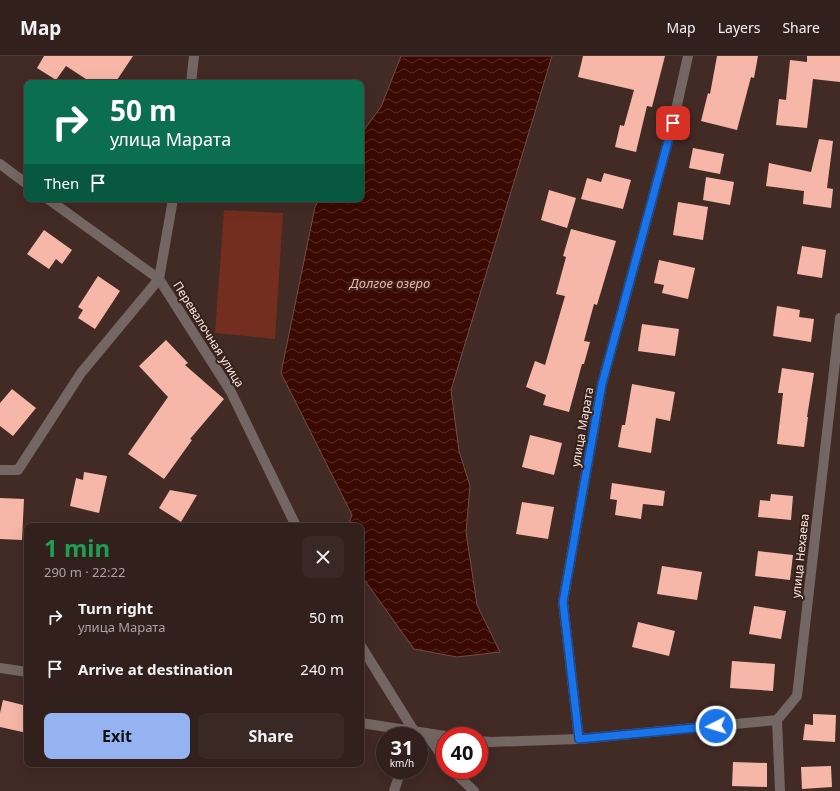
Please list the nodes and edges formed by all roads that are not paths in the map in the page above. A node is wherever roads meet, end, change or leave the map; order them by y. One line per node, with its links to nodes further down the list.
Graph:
1 (194, 56): 3 (street)
2 (688, 56): 20 (street, улица Марата)
3 (191, 80)
4 (0, 164): 5 (street)
5 (24, 182)
6 (52, 202): 8 (street, Перевалочная улица)
7 (172, 202): 8 (street)
8 (158, 279): 10 (street); 11 (street, Перевалочная улица)
9 (840, 318): 15 (street, улица Нехаева)
10 (0, 470)
11 (295, 523)
12 (364, 651): 18 (street)
13 (0, 668): 14 (street)
14 (24, 672)
15 (777, 720): 20 (street); 27 (street)
16 (364, 724): 17 (street)
17 (380, 727)
18 (409, 727)
19 (428, 736): 22 (street)
20 (579, 739): 21 (street)
21 (488, 742)
22 (436, 747)
23 (398, 779): 25 (street)
24 (461, 779): 26 (street)
25 (394, 791)
26 (474, 791)
27 (780, 791)

